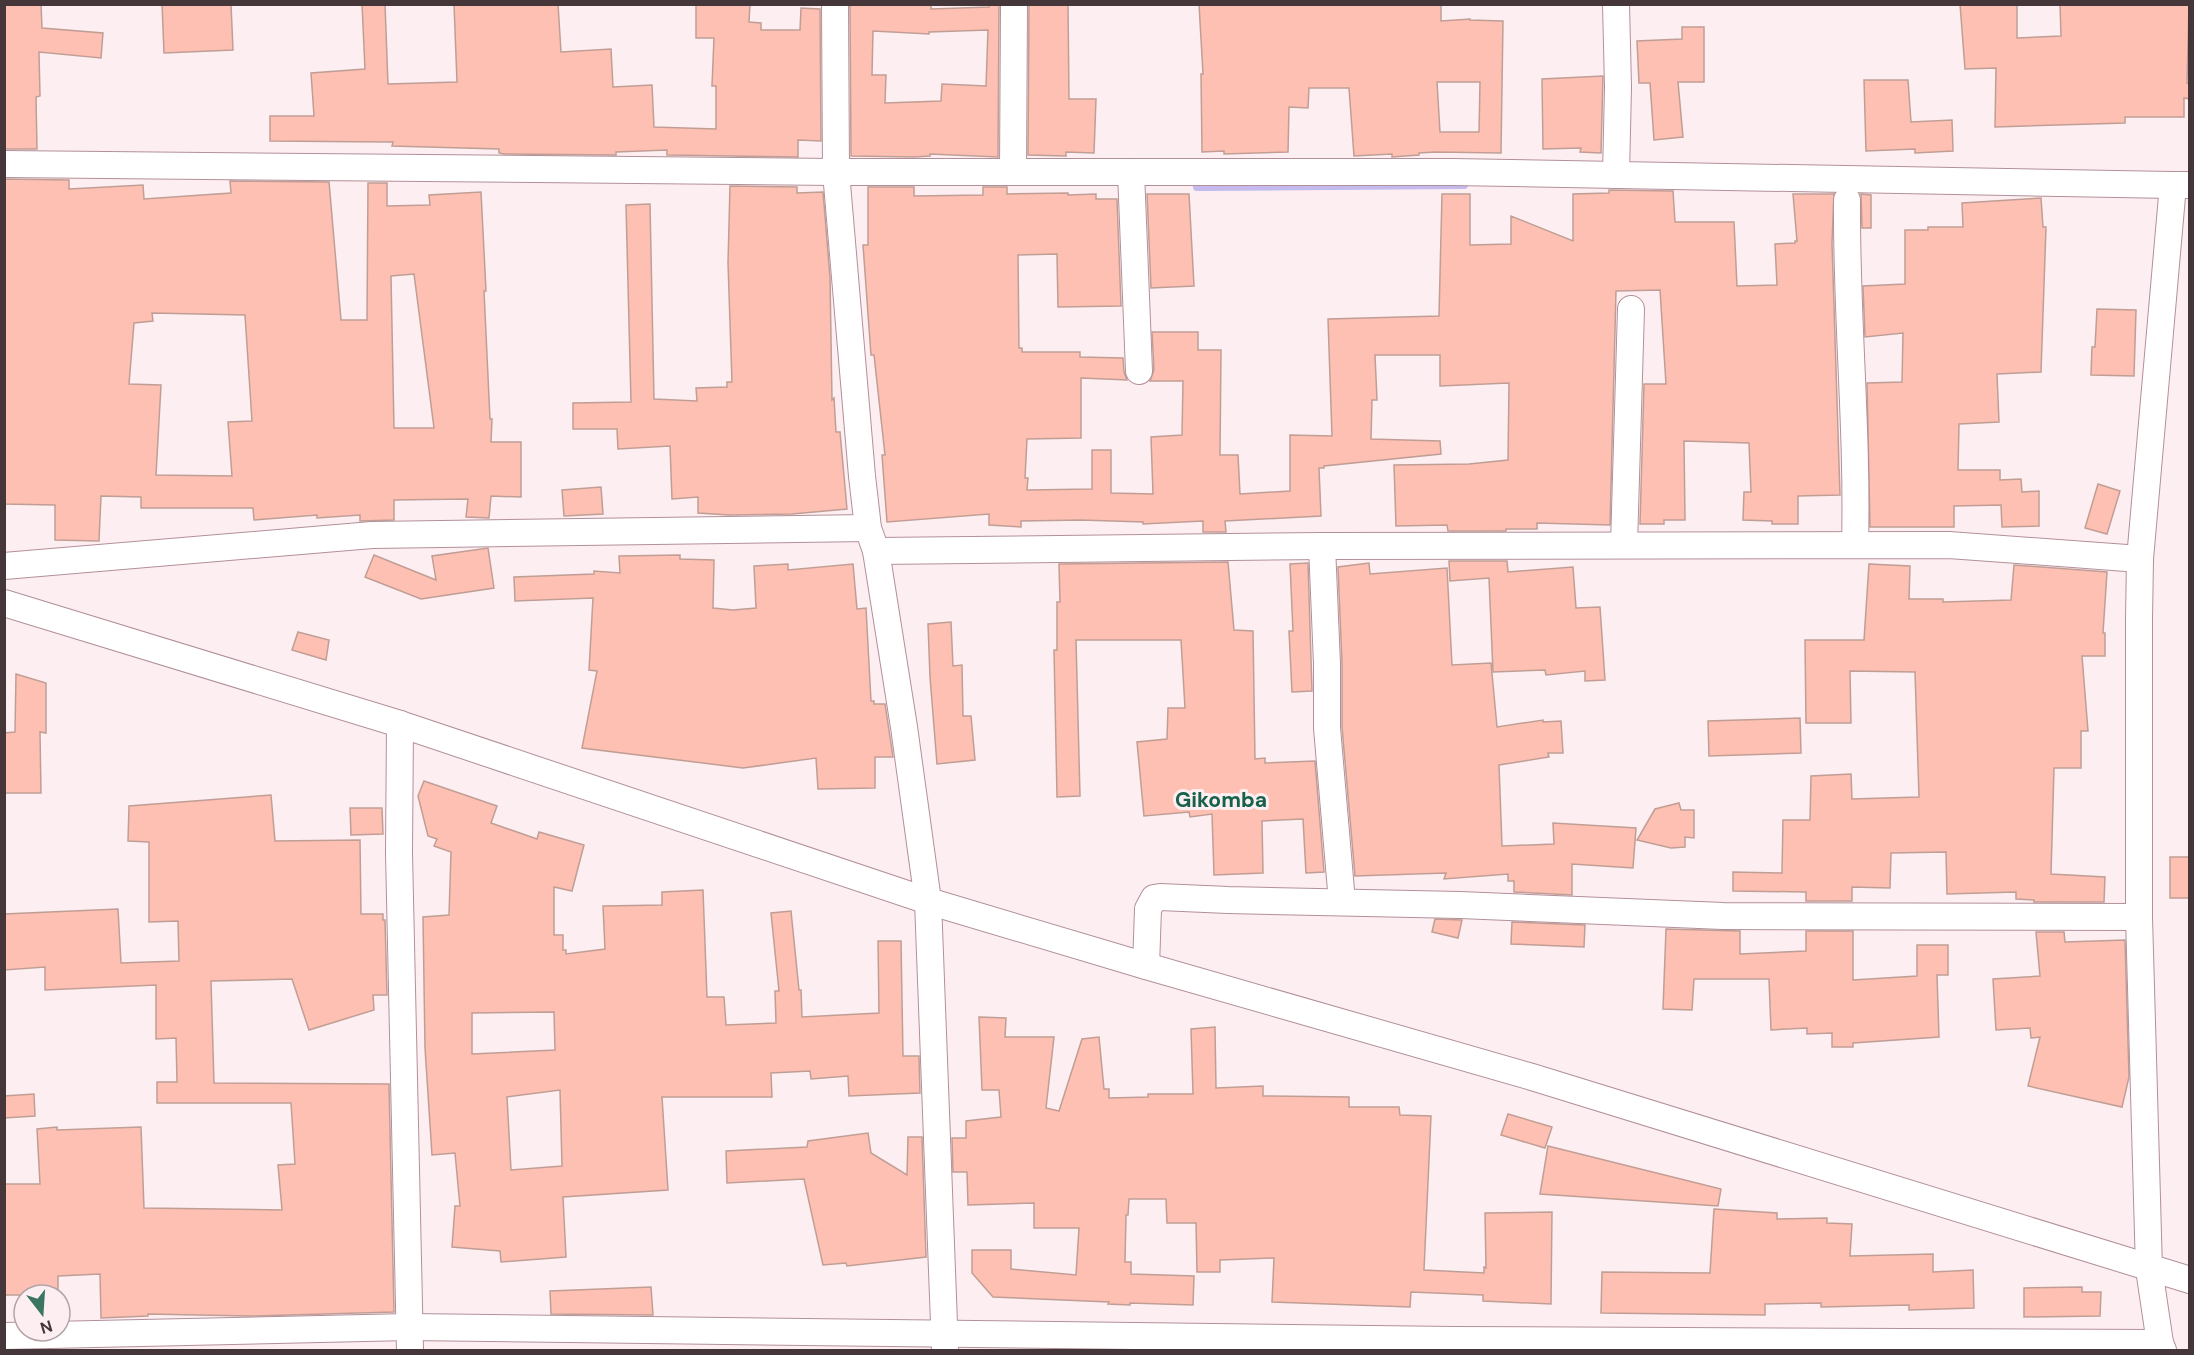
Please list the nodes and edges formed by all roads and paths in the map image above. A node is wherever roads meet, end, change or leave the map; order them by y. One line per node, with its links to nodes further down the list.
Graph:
1 (835, 4): 5 (street)
2 (1014, 4): 6 (street)
3 (1616, 4): 8 (street)
4 (4, 164): 5 (street)
5 (836, 172): 6 (street); 13 (street)
6 (1013, 172): 7 (street)
7 (1131, 172): 8 (street); 12 (street)
8 (1616, 175): 9 (street)
9 (2181, 185): 17 (street)
10 (1847, 200): 15 (street)
11 (1631, 309): 14 (street)
12 (1138, 371)
13 (872, 539): 16 (street); 18 (street); 21 (street)
14 (1624, 545): 15 (street); 16 (street)
15 (1854, 545): 17 (street)
16 (1322, 546): 22 (street)
17 (2140, 560): 23 (street)
18 (4, 566)
19 (4, 603): 20 (street)
20 (400, 724): 21 (street); 28 (street)
21 (928, 901): 24 (street); 29 (street)
22 (1342, 902): 23 (street); 24 (street)
23 (2139, 917): 25 (street)
24 (1146, 966): 25 (street)
25 (2149, 1269): 26 (street); 31 (street)
26 (2190, 1280)
27 (4, 1336): 28 (street)
28 (409, 1339): 29 (street)
29 (945, 1342): 30 (street)
30 (1454, 1345): 31 (street)
31 (2161, 1347)

